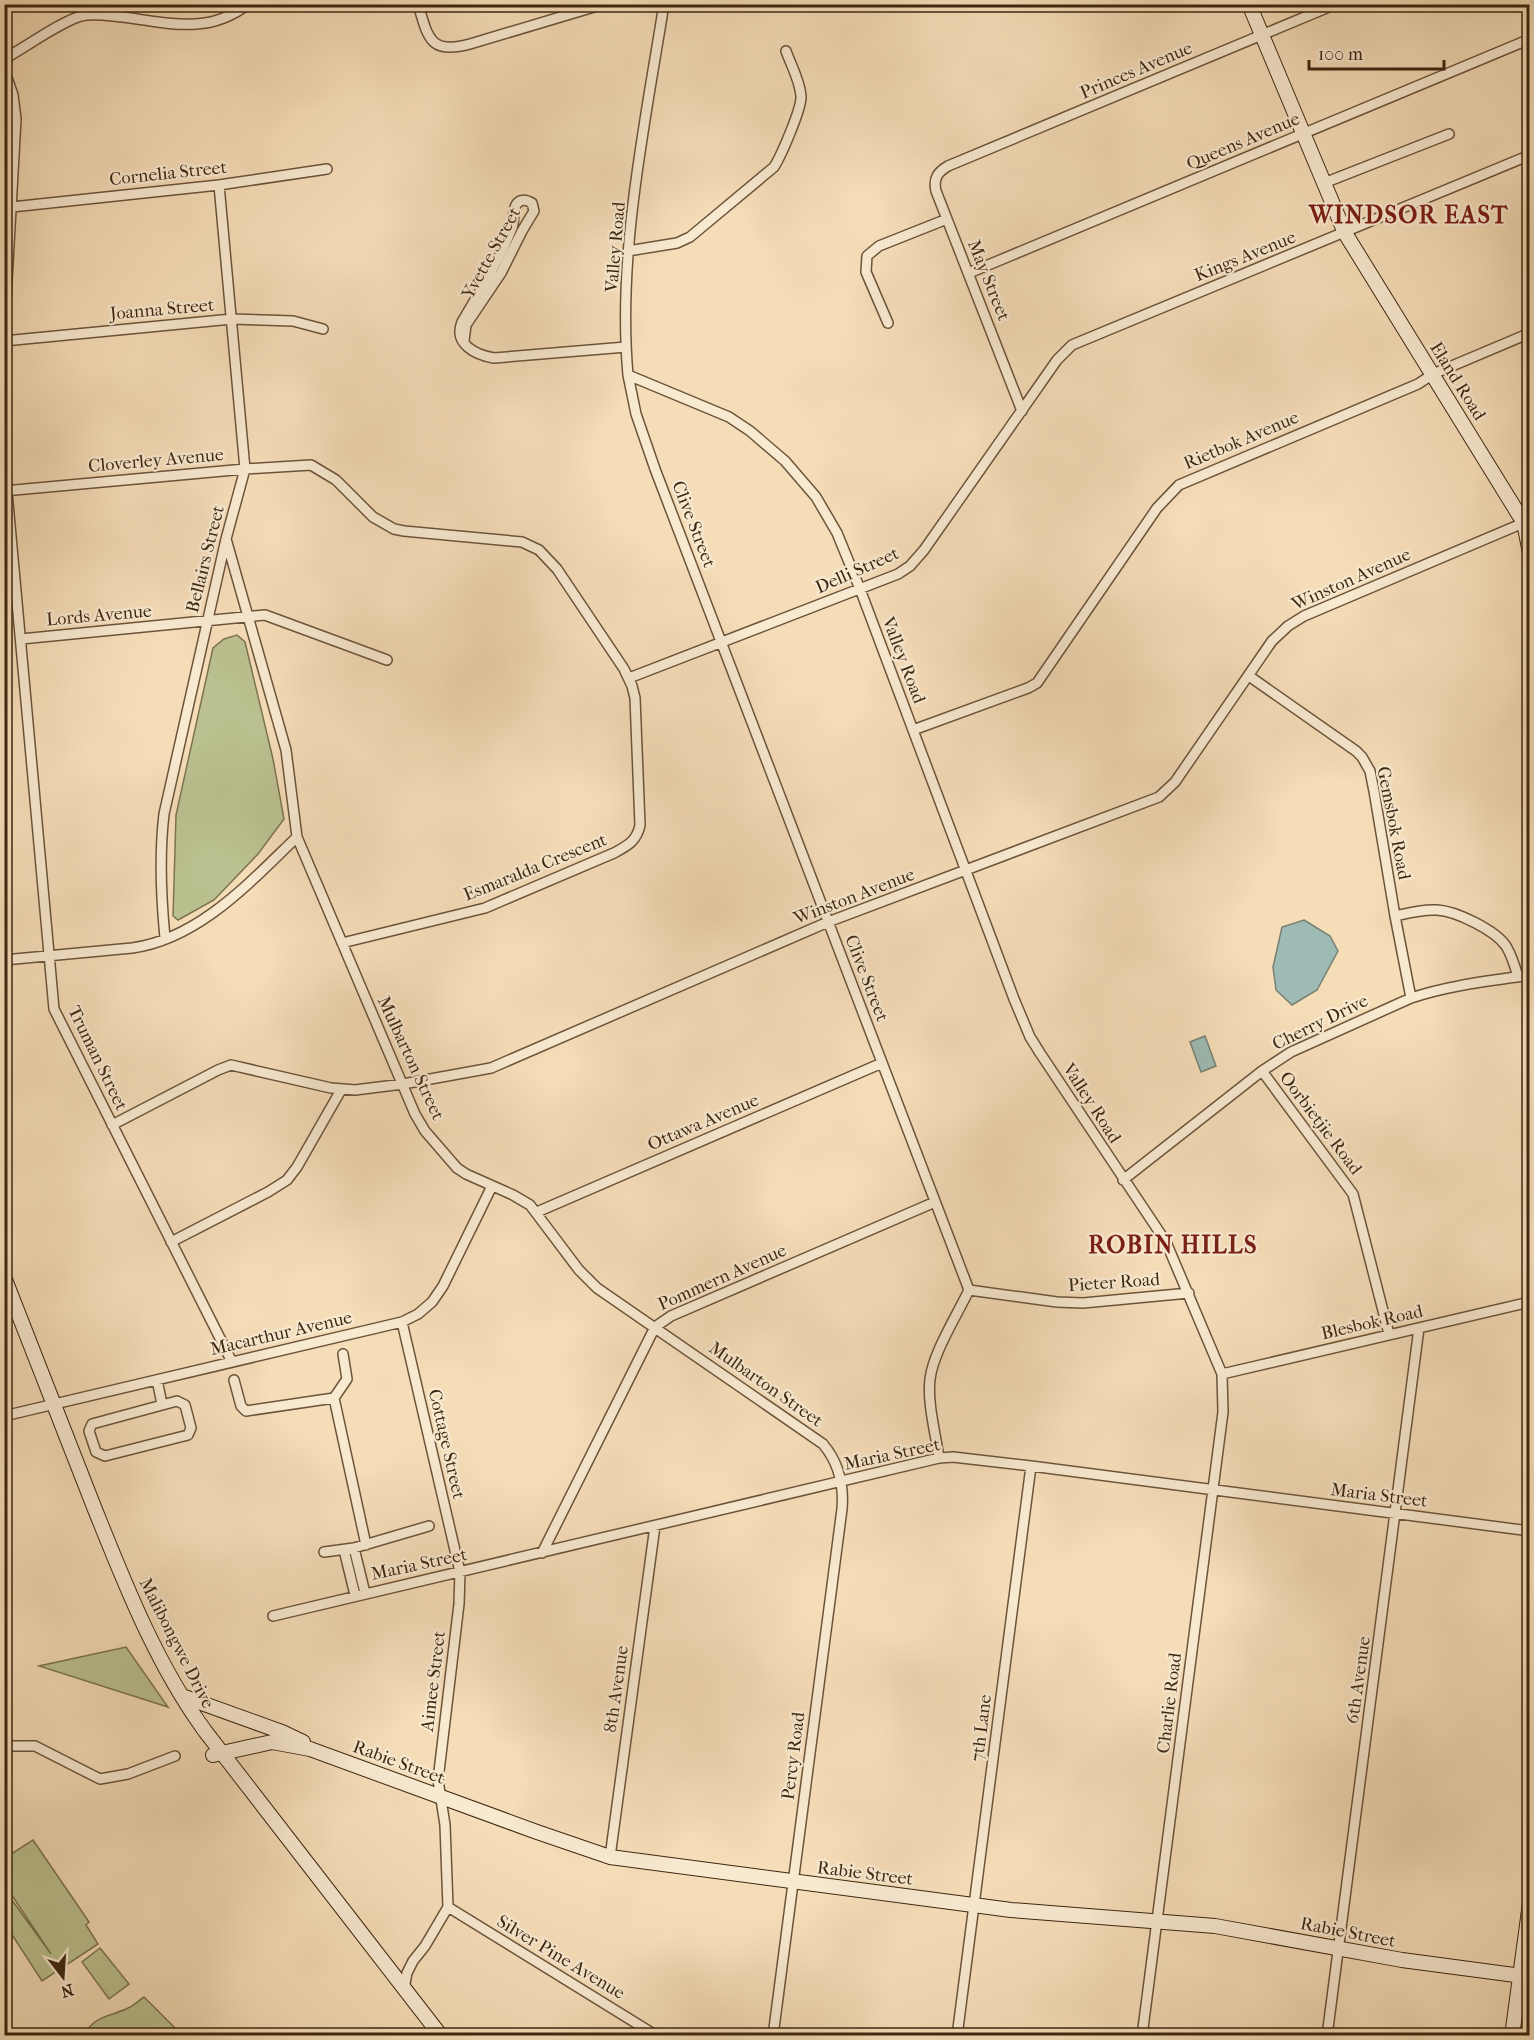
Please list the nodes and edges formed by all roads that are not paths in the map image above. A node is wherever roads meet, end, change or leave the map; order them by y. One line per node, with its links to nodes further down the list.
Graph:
1 (248, 4): 10 (street)
2 (418, 4): 3 (street)
3 (604, 4)
4 (664, 4): 22 (street, Valley Road)
5 (1249, 4): 7 (street, Eland Road)
6 (1336, 4): 7 (street, Princes Avenue)
7 (1262, 35): 12 (street, Eland Road); 15 (street, Princes Avenue)
8 (1530, 39): 12 (street, Queens Avenue)
9 (786, 51): 22 (street)
10 (4, 59)
11 (4, 69): 19 (street)
12 (1303, 133): 17 (street, Eland Road); 23 (street, Queens Avenue)
13 (1449, 134): 17 (street)
14 (1530, 155): 21 (street, Kings Avenue)
15 (948, 166): 20 (street, May Street)
16 (327, 168): 18 (street, Cornelia Street)
17 (1324, 183): 21 (street, Eland Road)
18 (219, 185): 19 (street, Cornelia Street); 24 (street, Bellairs Street)
19 (12, 207): 28 (street)
20 (947, 219): 23 (street, May Street); 25 (street)
21 (1345, 233): 31 (street, Kings Avenue); 33 (street, Eland Road)
22 (628, 251): 32 (street, Valley Road)
23 (969, 273): 35 (street, May Street)
24 (232, 319): 26 (street, Joanna Street); 29 (street, Joanna Street); 38 (street, Bellairs Street)
25 (888, 323)
26 (323, 329)
27 (1530, 333): 33 (street, Rietbok Avenue)
28 (4, 335)
29 (4, 341)
30 (464, 341): 30 (street, Yvette Street); 32 (street)
31 (1072, 345): 35 (street, Delli Street)
32 (626, 347): 34 (street, Valley Road)
33 (1433, 374): 40 (street, Eland Road); 51 (street, Rietbok Avenue)
34 (628, 375): 43 (street, Valley Road); 47 (street, Clive Street)
35 (1022, 411): 43 (street, Delli Street)
36 (4, 459): 39 (street, Truman Street)
37 (311, 465): 38 (street, Cloverley Avenue); 50 (street, Esmaralda Crescent)
38 (245, 469): 39 (street, Cloverley Avenue); 41 (street, Bellairs Street)
39 (6, 491): 46 (street, Truman Street)
40 (1527, 522): 42 (street, Eland Road); 49 (street, Winston Avenue)
41 (226, 539): 44 (street, Mulbarton Street); 45 (street, Bellairs Street)
42 (1530, 553)
43 (860, 589): 47 (street, Delli Street); 51 (street, Valley Road)
44 (249, 618): 45 (street, Lords Avenue); 48 (street, Lords Avenue); 52 (street, Mulbarton Street)
45 (207, 622): 46 (street, Lords Avenue); 56 (street, Bellairs Street)
46 (21, 639): 58 (street, Truman Street)
47 (722, 642): 50 (street, Delli Street); 55 (street, Clive Street)
48 (387, 660)
49 (1249, 676): 53 (street, Winston Avenue); 54 (street, Gemsbok Road)
50 (629, 678): 57 (street, Esmaralda Crescent)
51 (913, 730): 53 (street, Valley Road)
52 (297, 837): 56 (street); 57 (street, Mulbarton Street)
53 (967, 870): 55 (street, Winston Avenue); 68 (street, Valley Road)
54 (1395, 916): 61 (street); 62 (street, Gemsbok Road)
55 (828, 922): 63 (street, Clive Street); 65 (street, Winston Avenue)
56 (165, 938): 58 (street)
57 (342, 944): 65 (street, Mulbarton Street)
58 (49, 955): 59 (street); 67 (street, Truman Street)
59 (4, 960)
60 (1530, 975): 61 (street, Cherry Drive)
61 (1518, 977): 62 (street, Cherry Drive)
62 (1411, 998): 64 (street, Cherry Drive)
63 (882, 1063): 70 (street, Clive Street); 71 (street, Ottawa Avenue)
64 (1262, 1071): 68 (street, Cherry Drive); 81 (street, Oorbietjie Road)
65 (403, 1084): 66 (street, Winston Avenue); 69 (street, Mulbarton Street)
66 (341, 1090): 67 (street, Winston Avenue); 72 (street)
67 (112, 1125): 72 (street, Truman Street)
68 (1123, 1180): 76 (street, Valley Road)
69 (492, 1186): 71 (street, Mulbarton Street); 78 (street, Macarthur Avenue)
70 (935, 1202): 75 (street, Clive Street); 79 (street, Pommern Avenue)
71 (537, 1212): 79 (street, Mulbarton Street)
72 (171, 1242): 83 (street, Truman Street)
73 (4, 1278): 88 (street, Malibongwe Drive)
74 (4, 1290): 88 (street, Malibongwe Drive)
75 (969, 1290): 76 (street, Pieter Road); 91 (street)
76 (1189, 1293): 84 (street, Valley Road)
77 (1530, 1302): 80 (street, Blesbok Road)
78 (402, 1322): 83 (street, Macarthur Avenue); 104 (street, Cottage Street)
79 (655, 1327): 93 (street, Mulbarton Street); 103 (street, Pommern Avenue)
80 (1419, 1328): 81 (street, Blesbok Road); 95 (street, 6th Avenue)
81 (1389, 1334): 84 (street, Blesbok Road)
82 (343, 1354): 87 (street)
83 (232, 1362): 85 (street, Macarthur Avenue)
84 (1222, 1374): 94 (street, Charlie Road)
85 (156, 1380): 88 (street, Macarthur Avenue); 89 (street)
86 (234, 1380): 87 (street)
87 (334, 1398): 99 (street)
88 (51, 1404): 90 (street, Macarthur Avenue); 107 (street, Malibongwe Drive); 110 (street, Malibongwe Drive)
89 (162, 1404): 89 (street)
90 (4, 1416)
91 (939, 1458): 92 (street, Maria Street); 93 (street, Maria Street)
92 (1031, 1466): 94 (street, Maria Street); 116 (street, 7th Lane)
93 (843, 1482): 97 (street, Maria Street); 114 (street, Percy Road)
94 (1213, 1490): 95 (street, Maria Street); 118 (street, Charlie Road)
95 (1396, 1514): 98 (street, Maria Street); 119 (street, 6th Avenue)
96 (429, 1526): 99 (street)
97 (655, 1526): 103 (street, Maria Street); 113 (street, 8th Avenue)
98 (1530, 1532)
99 (366, 1545): 100 (street)
100 (354, 1548): 101 (street); 105 (street)
101 (344, 1550): 102 (street); 105 (street)
102 (324, 1552)
103 (542, 1552): 104 (street, Maria Street)
104 (460, 1572): 105 (street, Maria Street); 112 (street, Aimee Street)
105 (360, 1594): 106 (street, Maria Street)
106 (273, 1616)
107 (182, 1696): 109 (street); 110 (street, Malibongwe Drive)
108 (4, 1746): 111 (street)
109 (310, 1749): 110 (street, Rabie Street); 112 (street, Rabie Street)
110 (218, 1754): 121 (street, Malibongwe Drive); 124 (street, Malibongwe Drive)
111 (175, 1756)
112 (440, 1796): 113 (street, Rabie Street); 117 (street, Aimee Street)
113 (610, 1857): 114 (street, Rabie Street)
114 (793, 1882): 116 (street, Rabie Street); 127 (street, Percy Road)
115 (1530, 1904): 122 (street)
116 (975, 1905): 118 (street, Rabie Street); 128 (street, 7th Lane)
117 (448, 1907): 120 (street); 126 (street, Silver Pine Avenue)
118 (1158, 1920): 119 (street, Rabie Street); 129 (street, Charlie Road)
119 (1338, 1948): 122 (street, Rabie Street); 130 (street, 6th Avenue)
120 (413, 1961): 121 (street); 123 (street)
121 (388, 1967): 123 (street, Malibongwe Drive)
122 (1525, 1977): 131 (street)
123 (404, 1989): 125 (street, Malibongwe Drive)
124 (435, 2036)
125 (441, 2036)
126 (657, 2036)
127 (773, 2036)
128 (957, 2036)
129 (1142, 2036)
130 (1327, 2036)
131 (1512, 2036)

